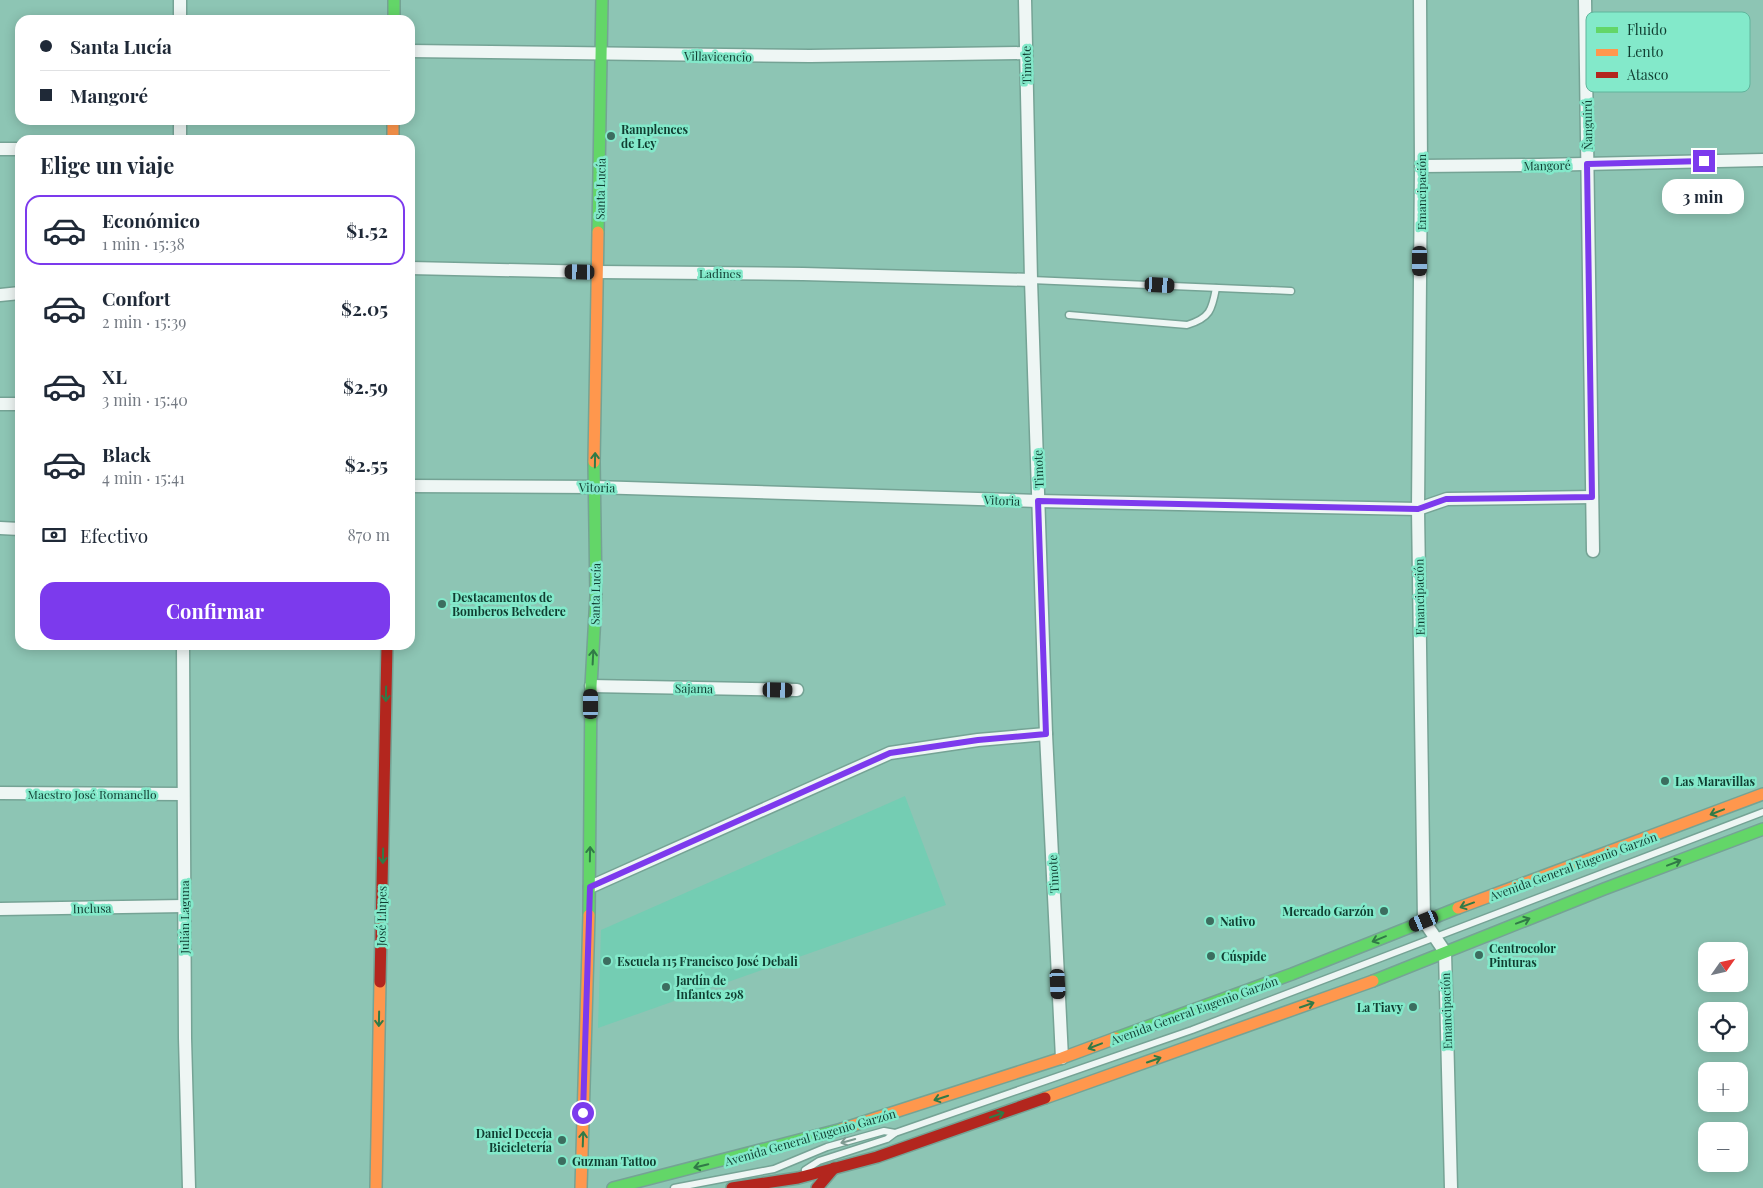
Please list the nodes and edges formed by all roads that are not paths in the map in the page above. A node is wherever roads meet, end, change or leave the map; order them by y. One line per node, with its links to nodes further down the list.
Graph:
1 (180, 0): 7 (street)
2 (394, 0): 8 (main road)
3 (602, 0): 11 (main road, Santa Lucía)
4 (1025, 0): 10 (street, Timote)
5 (1420, 0): 18 (street, Emancipación)
6 (1585, 0): 12 (street, Ñanguirú)
7 (180, 15)
8 (394, 15)
9 (415, 51): 11 (street, Villavicencio)
10 (1026, 53): 11 (street, Villavicencio); 21 (street, Timote)
11 (602, 54): 20 (main road, Santa Lucía)
12 (1586, 82)
13 (1586, 92): 17 (street, Ñanguirú)
14 (0, 149): 15 (street)
15 (15, 149)
16 (1763, 160): 17 (street, Mangoré)
17 (1587, 164): 18 (street, Mangoré); 31 (street, Ñanguirú)
18 (1421, 166): 33 (street, Emancipación)
19 (415, 268): 20 (street, Ladines)
20 (598, 272): 21 (street, Ladines); 30 (main road, Santa Lucía, one-way to 20)
21 (1031, 280): 22 (lane); 32 (street, Timote)
22 (1216, 288): 23 (lane); 26 (lane)
23 (1291, 291)
24 (15, 294): 25 (street)
25 (0, 295)
26 (1068, 315)
27 (0, 404): 28 (street)
28 (15, 404)
29 (415, 486): 30 (street, Vitoria)
30 (594, 487): 32 (street, Vitoria); 39 (main road, Santa Lucía, one-way to 30)
31 (1592, 497): 33 (street, Vitoria); 36 (street, Ñanguirú)
32 (1038, 501): 33 (street, Vitoria); 41 (street, Timote)
33 (1418, 509): 50 (street, Emancipación)
34 (0, 528): 35 (street)
35 (15, 529)
36 (1593, 550)
37 (183, 650): 43 (street, Julián Laguna)
38 (387, 650): 59 (main road, José Llupes, one-way to 59)
39 (591, 686): 40 (street, Sajama); 47 (main road, Santa Lucía, one-way to 39)
40 (798, 690)
41 (1046, 734): 47 (street); 53 (street, Timote)
42 (0, 793): 43 (street, Maestro José Romanello)
43 (183, 794): 48 (street, Julián Laguna)
44 (1763, 794): 50 (main road, Avenida General Eugenio Garzón, one-way to 50)
45 (1763, 812): 51 (lane, Avenida General Eugenio Garzón)
46 (1763, 829): 52 (main road, one-way to 46)
47 (590, 887): 60 (main road, Santa Lucía, one-way to 47)
48 (184, 906): 49 (street, Inclusa); 58 (street, Julián Laguna)
49 (0, 909)
50 (1424, 921): 51 (street); 53 (main road, Avenida General Eugenio Garzón, one-way to 53)
51 (1435, 937): 52 (street); 54 (lane, Avenida General Eugenio Garzón)
52 (1445, 952): 55 (main road, one-way to 52); 67 (street, Emancipación)
53 (1062, 1058): 61 (main road, Avenida General Eugenio Garzón, one-way to 61)
54 (895, 1133): 56 (lane, Avenida General Eugenio Garzón); 62 (lane, Avenida General Eugenio Garzón, one-way to 62)
55 (834, 1168): 56 (main road); 66 (main road)
56 (795, 1183): 57 (main road)
57 (748, 1187): 63 (main road)
58 (189, 1188)
59 (376, 1188)
60 (581, 1188)
61 (613, 1188)
62 (674, 1188)
63 (732, 1188)
64 (768, 1188): 65 (street)
65 (788, 1188)
66 (817, 1188)
67 (1451, 1188)

